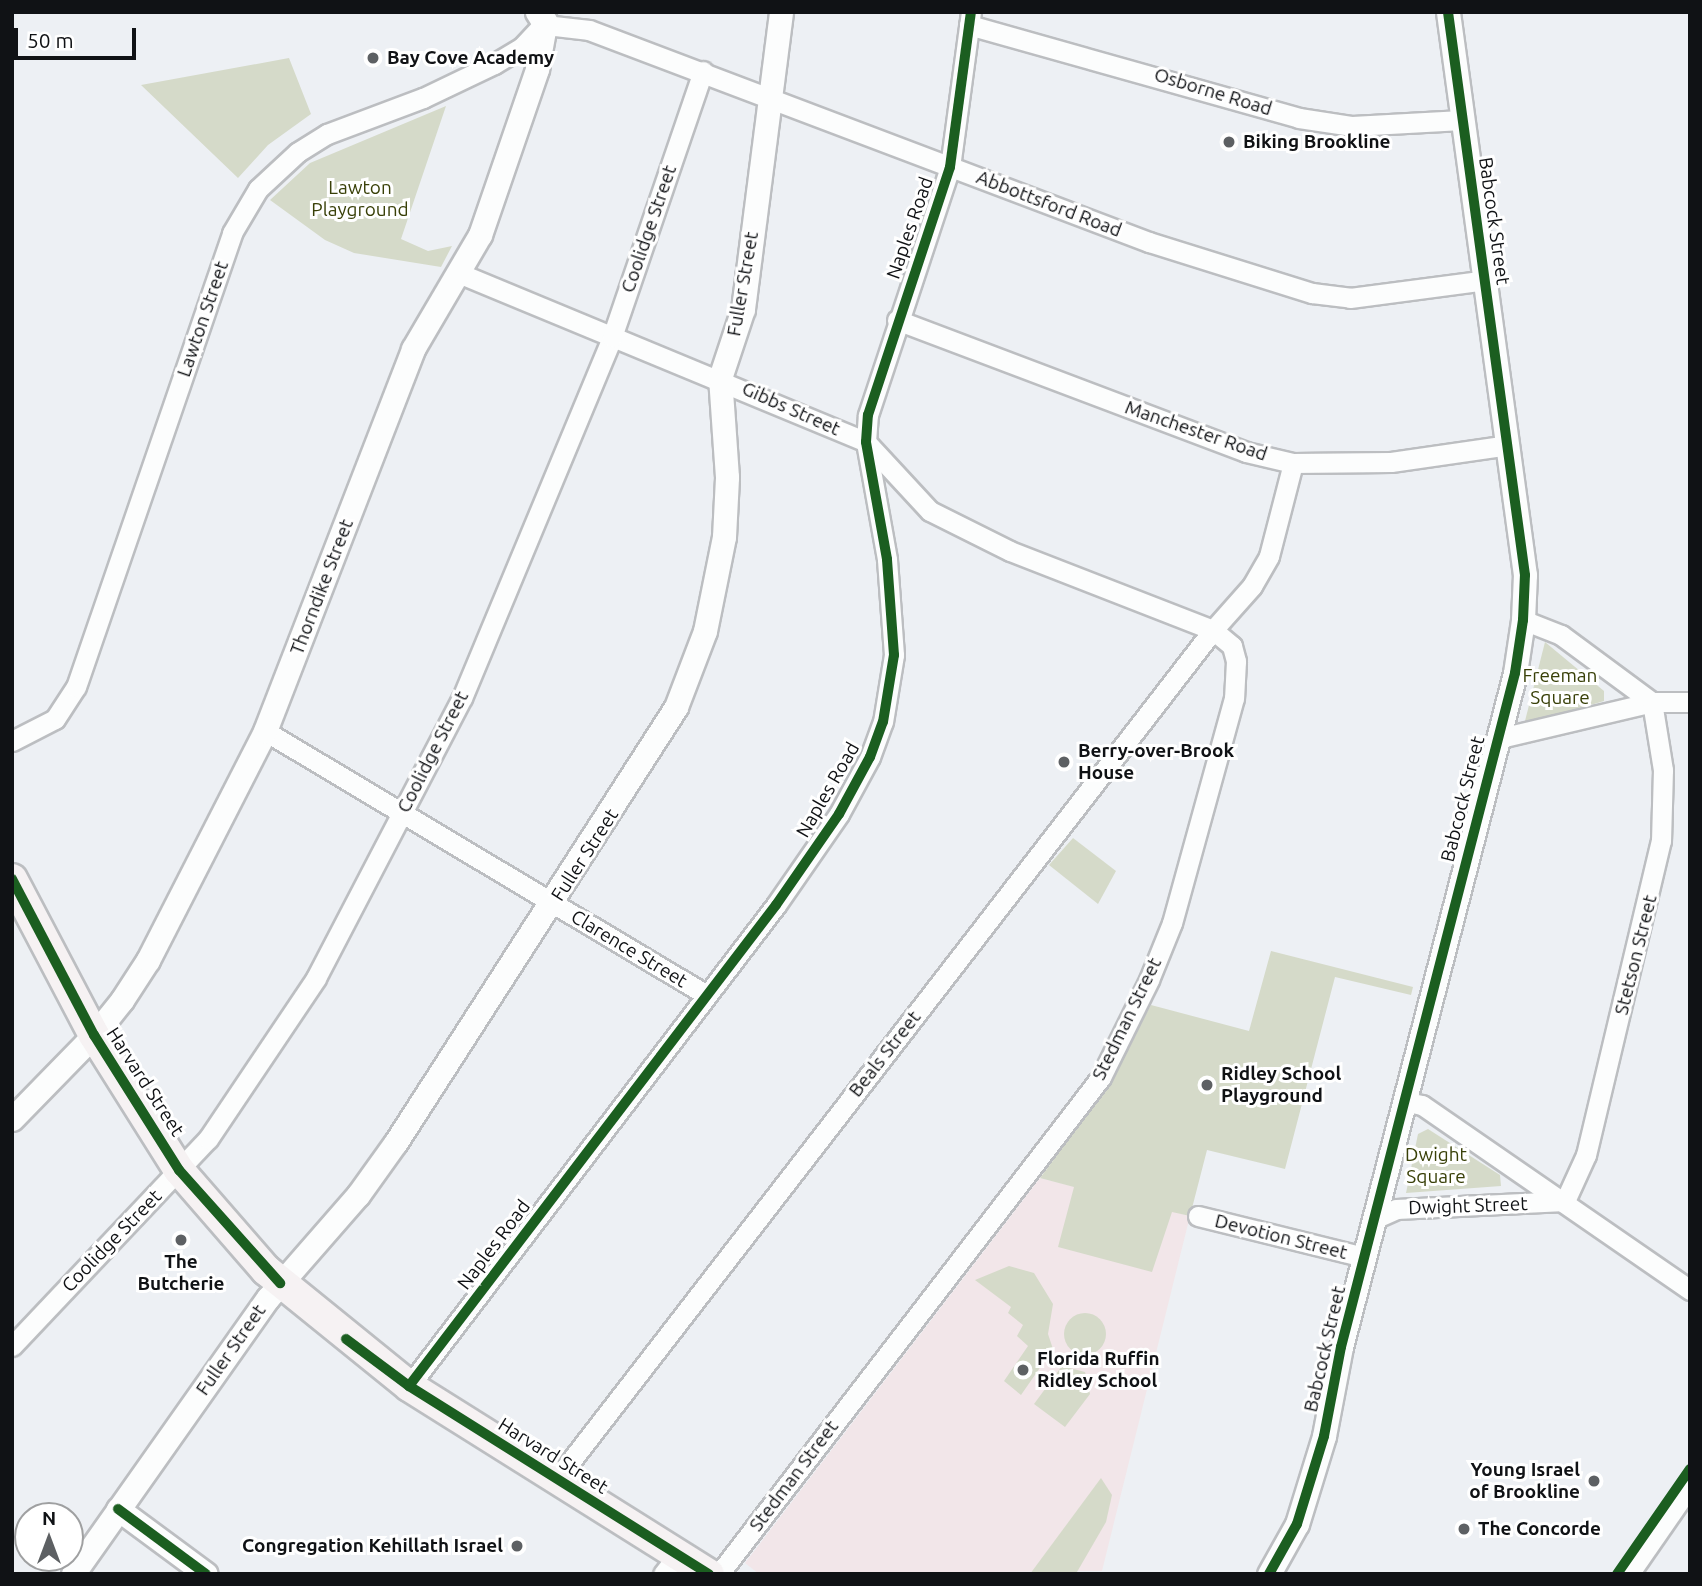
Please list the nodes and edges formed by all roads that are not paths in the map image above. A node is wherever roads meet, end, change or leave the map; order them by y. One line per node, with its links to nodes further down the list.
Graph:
1 (781, 12): 6 (street, Fuller Street)
2 (1448, 12): 7 (street, Babcock Street)
3 (544, 16): 5 (street, Abbottsford Road); 9 (street, Thorndike Street); 23 (street, Lawton Street)
4 (970, 19): 7 (street, Osborne Road); 8 (street, Naples Road)
5 (702, 71): 6 (street, Abbottsford Road); 12 (street, Coolidge Street)
6 (769, 96): 8 (street, Abbottsford Road); 13 (street, Fuller Street)
7 (1462, 120): 10 (street, Babcock Street)
8 (950, 167): 10 (street, Abbottsford Road); 11 (street, Naples Road)
9 (461, 274): 12 (street, Gibbs Street); 21 (street, Thorndike Street)
10 (1486, 280): 15 (street, Babcock Street)
11 (897, 320): 14 (street, Naples Road); 16 (street, Manchester Road)
12 (612, 337): 13 (street, Gibbs Street); 24 (street, Coolidge Street)
13 (720, 378): 14 (street, Gibbs Street); 26 (street, Fuller Street)
14 (866, 442): 18 (street, Gibbs Street); 27 (street, Naples Road)
15 (1508, 445): 16 (street, Manchester Road); 17 (street, Babcock Street)
16 (1293, 463): 18 (street)
17 (1523, 620): 19 (street); 22 (street, Babcock Street)
18 (1213, 630): 40 (street, Beals Street); 47 (street, Stedman Street)
19 (1652, 702): 20 (street); 22 (street); 32 (street, Stetson Street)
20 (1690, 702)
21 (265, 731): 24 (street, Clarence Street); 28 (street, Thorndike Street)
22 (1496, 739): 29 (street, Babcock Street)
23 (12, 741)
24 (403, 811): 26 (street, Clarence Street); 31 (street, Coolidge Street)
25 (16, 896): 28 (main road, Harvard Street)
26 (553, 904): 27 (street, Clarence Street); 36 (street, Fuller Street)
27 (705, 994): 39 (street, Naples Road)
28 (94, 1035): 30 (street, Thorndike Street); 31 (main road, Harvard Street)
29 (1403, 1101): 32 (street, Dwight Street); 34 (street, Babcock Street)
30 (12, 1119)
31 (179, 1170): 36 (main road, Harvard Street); 38 (street, Coolidge Street)
32 (1565, 1202): 34 (street, Dwight Street); 37 (street, Dwight Street)
33 (1198, 1216): 35 (street, Devotion Street)
34 (1374, 1219): 35 (street, Babcock Street)
35 (1364, 1257): 48 (street, Babcock Street)
36 (280, 1283): 39 (main road, Harvard Street); 42 (street, Fuller Street)
37 (1690, 1290)
38 (12, 1346)
39 (409, 1386): 40 (main road, Harvard Street)
40 (557, 1479): 43 (main road, Harvard Street)
41 (1690, 1486): 49 (street)
42 (118, 1509): 44 (street, Fuller Street); 45 (street)
43 (671, 1564): 46 (main road, Harvard Street)
44 (73, 1574)
45 (206, 1574)
46 (709, 1574)
47 (719, 1574)
48 (1269, 1574)
49 (1629, 1574)

